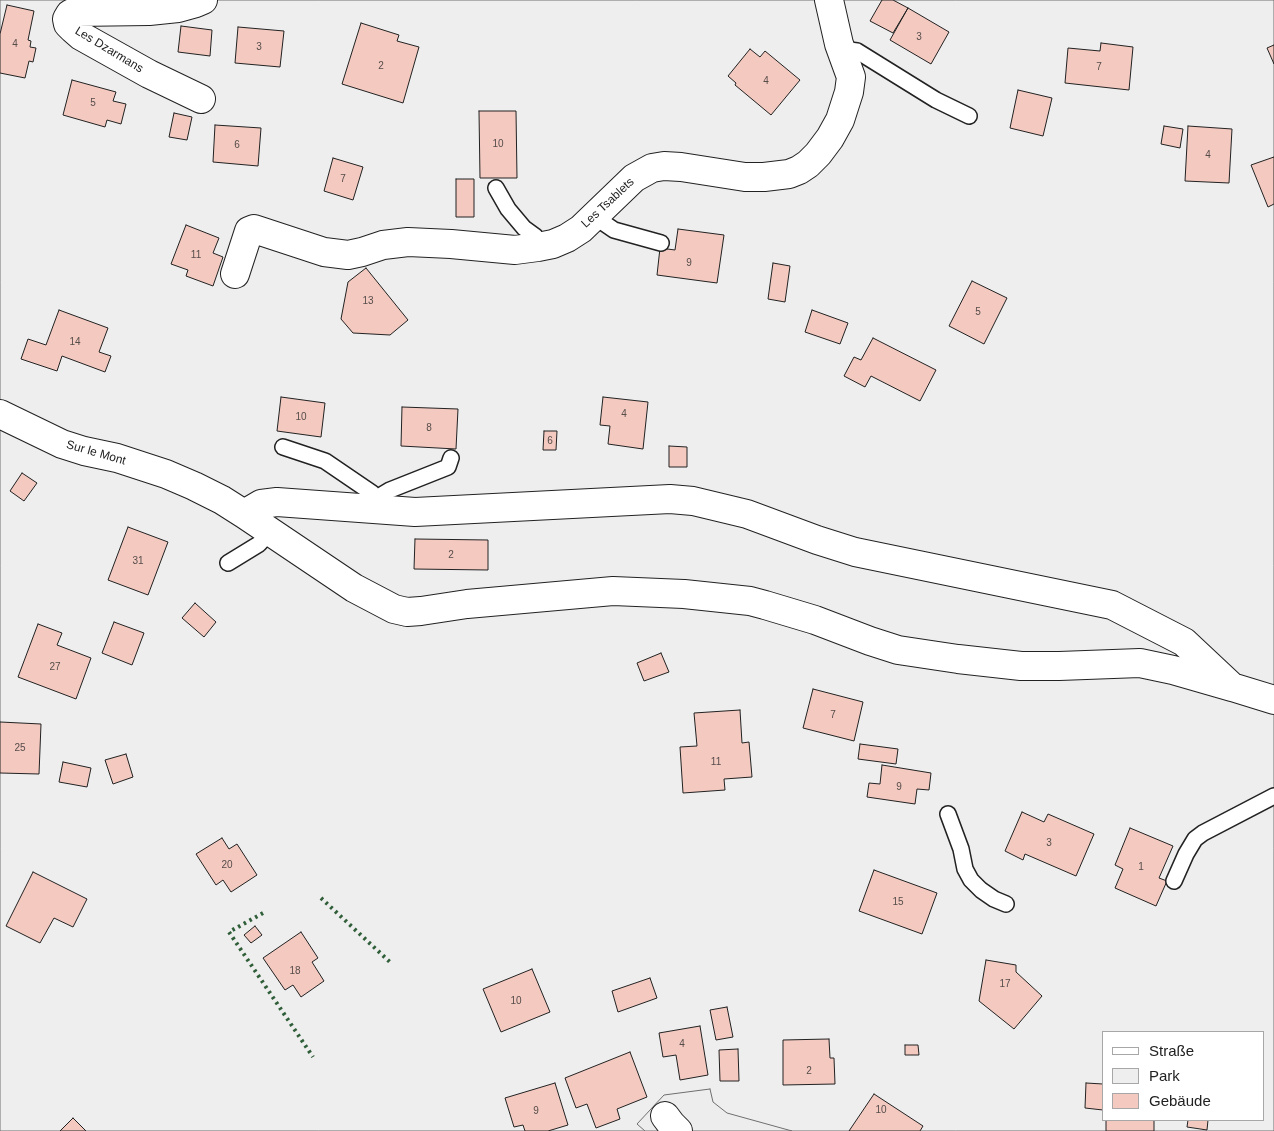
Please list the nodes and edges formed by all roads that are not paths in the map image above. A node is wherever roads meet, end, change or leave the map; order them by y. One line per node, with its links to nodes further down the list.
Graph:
1 (202, 0): 4 (street, Les Dzarmans)
2 (829, 0): 3 (street, Les Tsablets)
3 (841, 49): 5 (lane); 7 (street, Les Tsablets)
4 (201, 99)
5 (969, 116)
6 (496, 188): 9 (lane)
7 (595, 217): 8 (lane); 9 (street, Les Tsablets)
8 (661, 243)
9 (541, 247): 10 (street, Les Tsablets)
10 (235, 274)
11 (0, 414): 15 (street, Sur le Mont)
12 (284, 447): 14 (lane)
13 (451, 458): 14 (lane)
14 (377, 505): 15 (street); 18 (street)
15 (244, 514): 16 (street, Sur le Mont)
16 (270, 532): 17 (lane); 18 (street, Sur le Mont)
17 (228, 563)
18 (1232, 688): 19 (street, Sur le Mont)
19 (1274, 700)
20 (1274, 796): 22 (lane)
21 (948, 814): 23 (lane)
22 (1174, 881)
23 (1006, 904)

